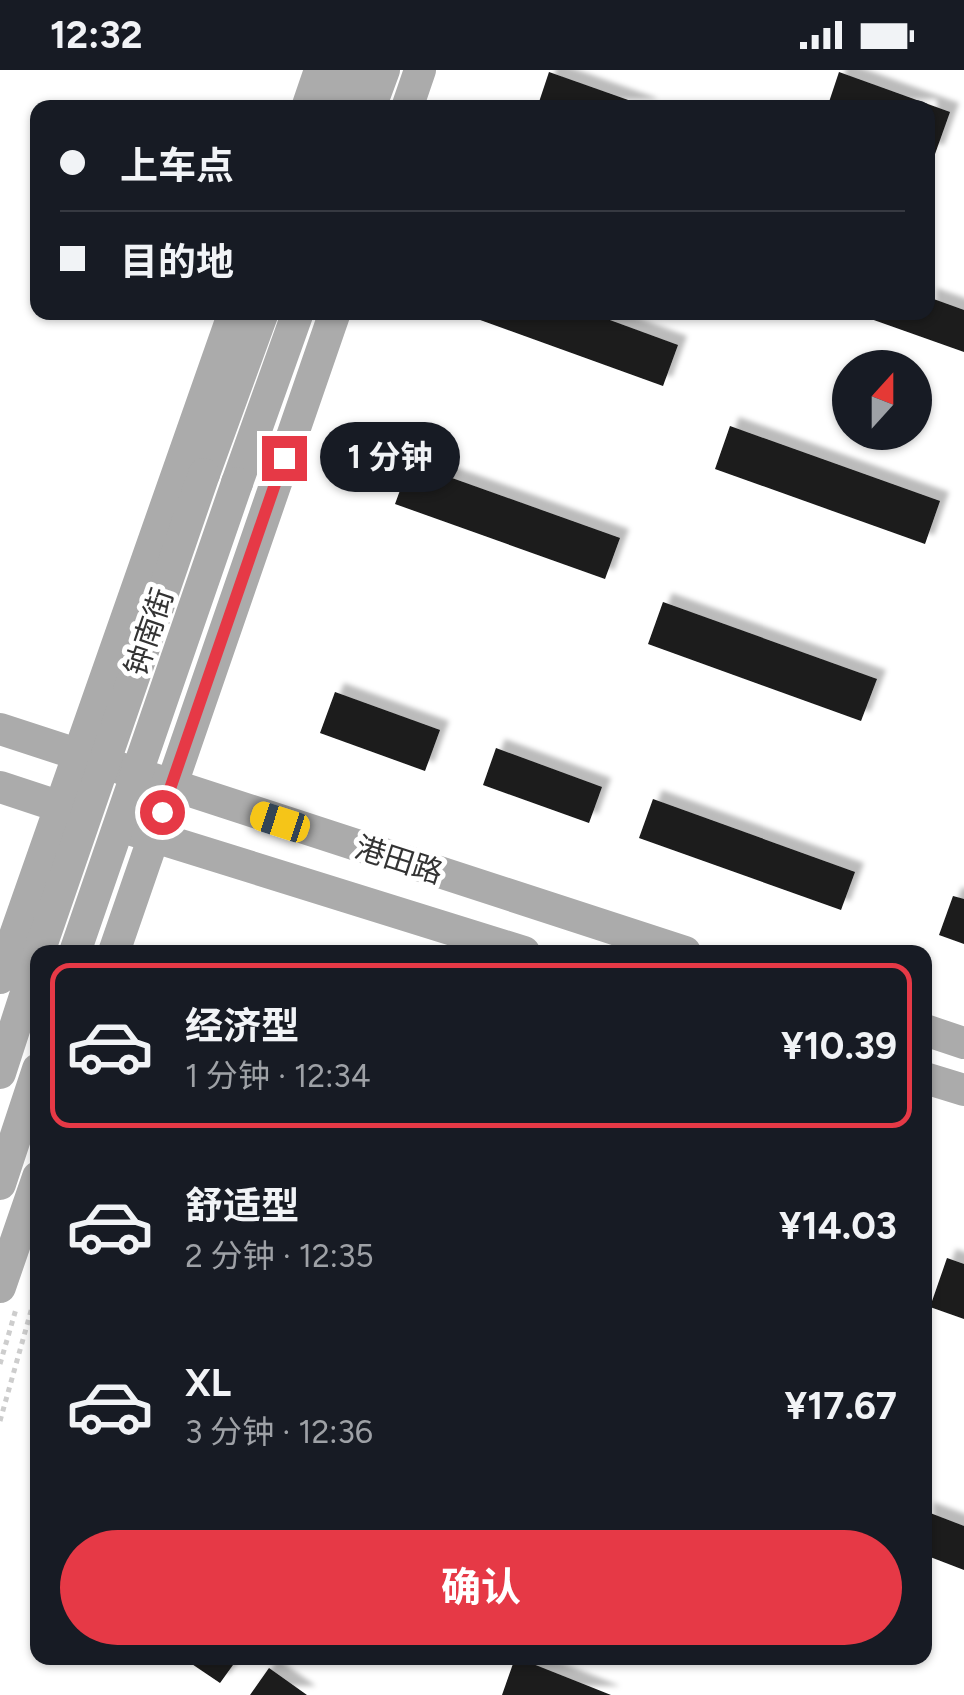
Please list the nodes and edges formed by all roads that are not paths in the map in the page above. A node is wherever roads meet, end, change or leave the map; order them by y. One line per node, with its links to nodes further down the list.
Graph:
1 (320, 70): 5 (main road)
2 (351, 70): 6 (main road)
3 (384, 70): 7 (main road)
4 (420, 70): 8 (main road)
5 (310, 100)
6 (341, 100)
7 (373, 100)
8 (410, 100)
9 (231, 320): 14 (main road)
10 (260, 320): 19 (main road, 钟南街, bridge)
11 (295, 320): 20 (main road, 钟南街, bridge)
12 (333, 320): 15 (main road)
13 (0, 729): 14 (main road, 港田路)
14 (77, 754): 15 (main road, 港田路); 17 (main road)
15 (170, 786): 18 (main road); 23 (main road, 港田路)
16 (0, 787): 17 (main road, 港田路)
17 (58, 806): 18 (main road, 港田路); 24 (main road)
18 (154, 837): 21 (main road); 22 (main road, 港田路)
19 (41, 945)
20 (77, 945)
21 (116, 945)
22 (501, 945)
23 (663, 945)
24 (0, 978)
25 (30, 979): 28 (main road, 钟南街)
26 (932, 1032): 27 (main road)
27 (964, 1043)
28 (0, 1073)
29 (932, 1080): 30 (main road)
30 (964, 1090)
31 (30, 1093): 32 (main road)
32 (0, 1184)
33 (30, 1200): 34 (main road)
34 (0, 1288)

